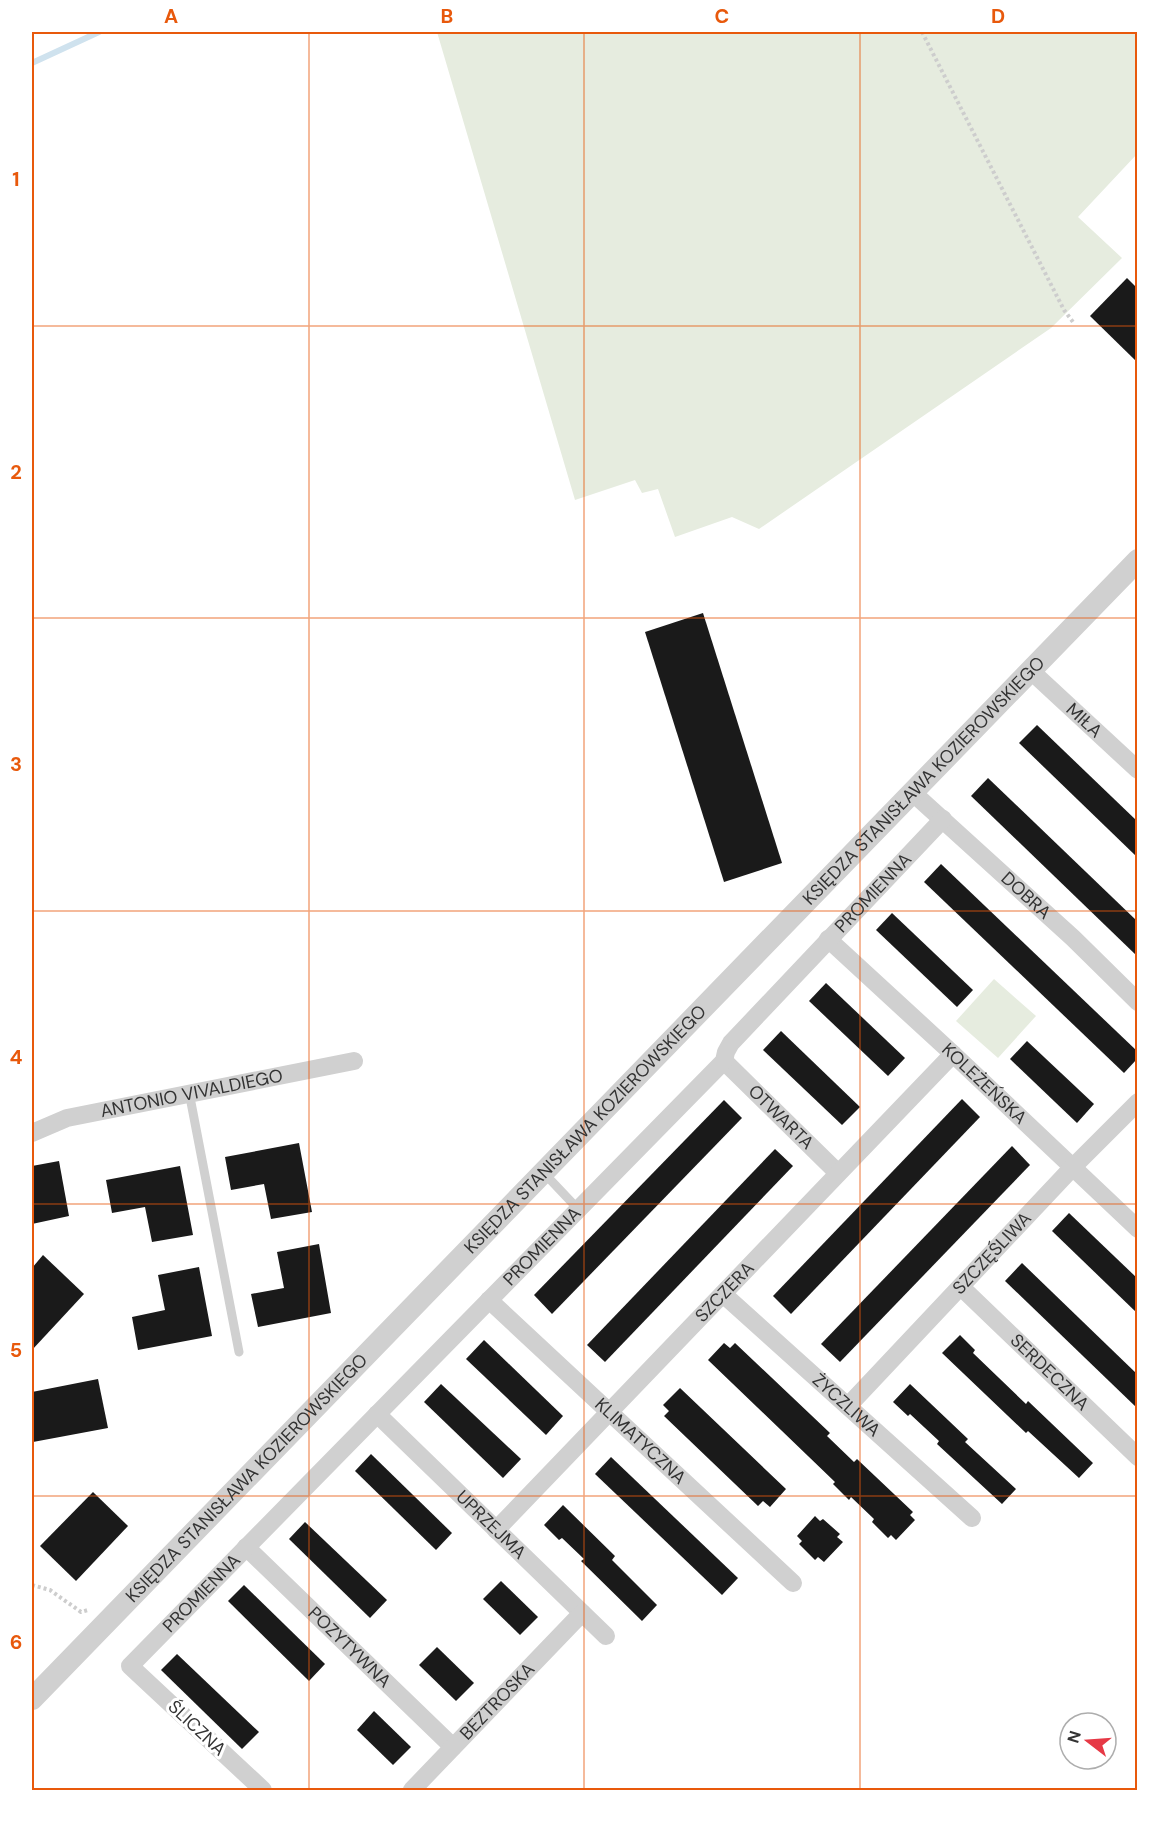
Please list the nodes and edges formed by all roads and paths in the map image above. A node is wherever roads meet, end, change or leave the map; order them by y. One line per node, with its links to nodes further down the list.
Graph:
1 (922, 32): 2 (path)
2 (1073, 322)
3 (1137, 560): 4 (street, KSIĘDZA STANISŁAWA KOZIEROWSKIEGO)
4 (1030, 670): 5 (street, MIŁA); 6 (street, KSIĘDZA STANISŁAWA KOZIEROWSKIEGO)
5 (1137, 770)
6 (912, 792): 7 (street, DOBRA); 17 (street, KSIĘDZA STANISŁAWA KOZIEROWSKIEGO)
7 (943, 819): 8 (street, PROMIENNA); 9 (street, DOBRA)
8 (828, 939): 10 (street, KOLEŻEŃSKA); 12 (street, PROMIENNA)
9 (1137, 1002)
10 (953, 1054): 16 (street, KOLEŻEŃSKA); 18 (street, SZCZERA)
11 (354, 1061): 13 (street, ANTONIO VIVALDIEGO)
12 (724, 1061): 18 (street, OTWARTA); 19 (street, PROMIENNA)
13 (189, 1092): 15 (street, ANTONIO VIVALDIEGO); 24 (lane)
14 (1137, 1102): 16 (street, SZCZĘŚLIWA)
15 (32, 1132)
16 (1072, 1168): 20 (street, KOLEŻEŃSKA); 21 (street, SZCZĘŚLIWA)
17 (543, 1172): 19 (lane); 38 (street, KSIĘDZA STANISŁAWA KOZIEROWSKIEGO)
18 (838, 1173): 22 (street, SZCZERA)
19 (578, 1209): 23 (street, PROMIENNA)
20 (1137, 1229)
21 (961, 1287): 25 (street, SZCZĘŚLIWA); 28 (street, SERDECZNA)
22 (723, 1294): 25 (street, ŻYCZLIWA); 26 (street, SZCZERA)
23 (489, 1300): 26 (street, KLIMATYCZNA); 27 (street, PROMIENNA)
24 (239, 1352)
25 (848, 1406): 29 (street, ŻYCZLIWA)
26 (609, 1412): 30 (street, SZCZERA); 32 (street, KLIMATYCZNA)
27 (377, 1414): 30 (street, UPRZEJMA); 31 (street, PROMIENNA)
28 (1137, 1457)
29 (972, 1518)
30 (496, 1530): 35 (street, UPRZEJMA)
31 (246, 1547): 37 (street, PROMIENNA); 39 (street, POZYTYWNA)
32 (793, 1583)
33 (32, 1585): 34 (path)
34 (92, 1609)
35 (582, 1613): 36 (street, UPRZEJMA); 39 (street, BEZTROSKA)
36 (606, 1636)
37 (130, 1666): 40 (street, ŚLICZNA)
38 (32, 1699)
39 (453, 1747): 41 (street, BEZTROSKA)
40 (263, 1791)
41 (412, 1791)

